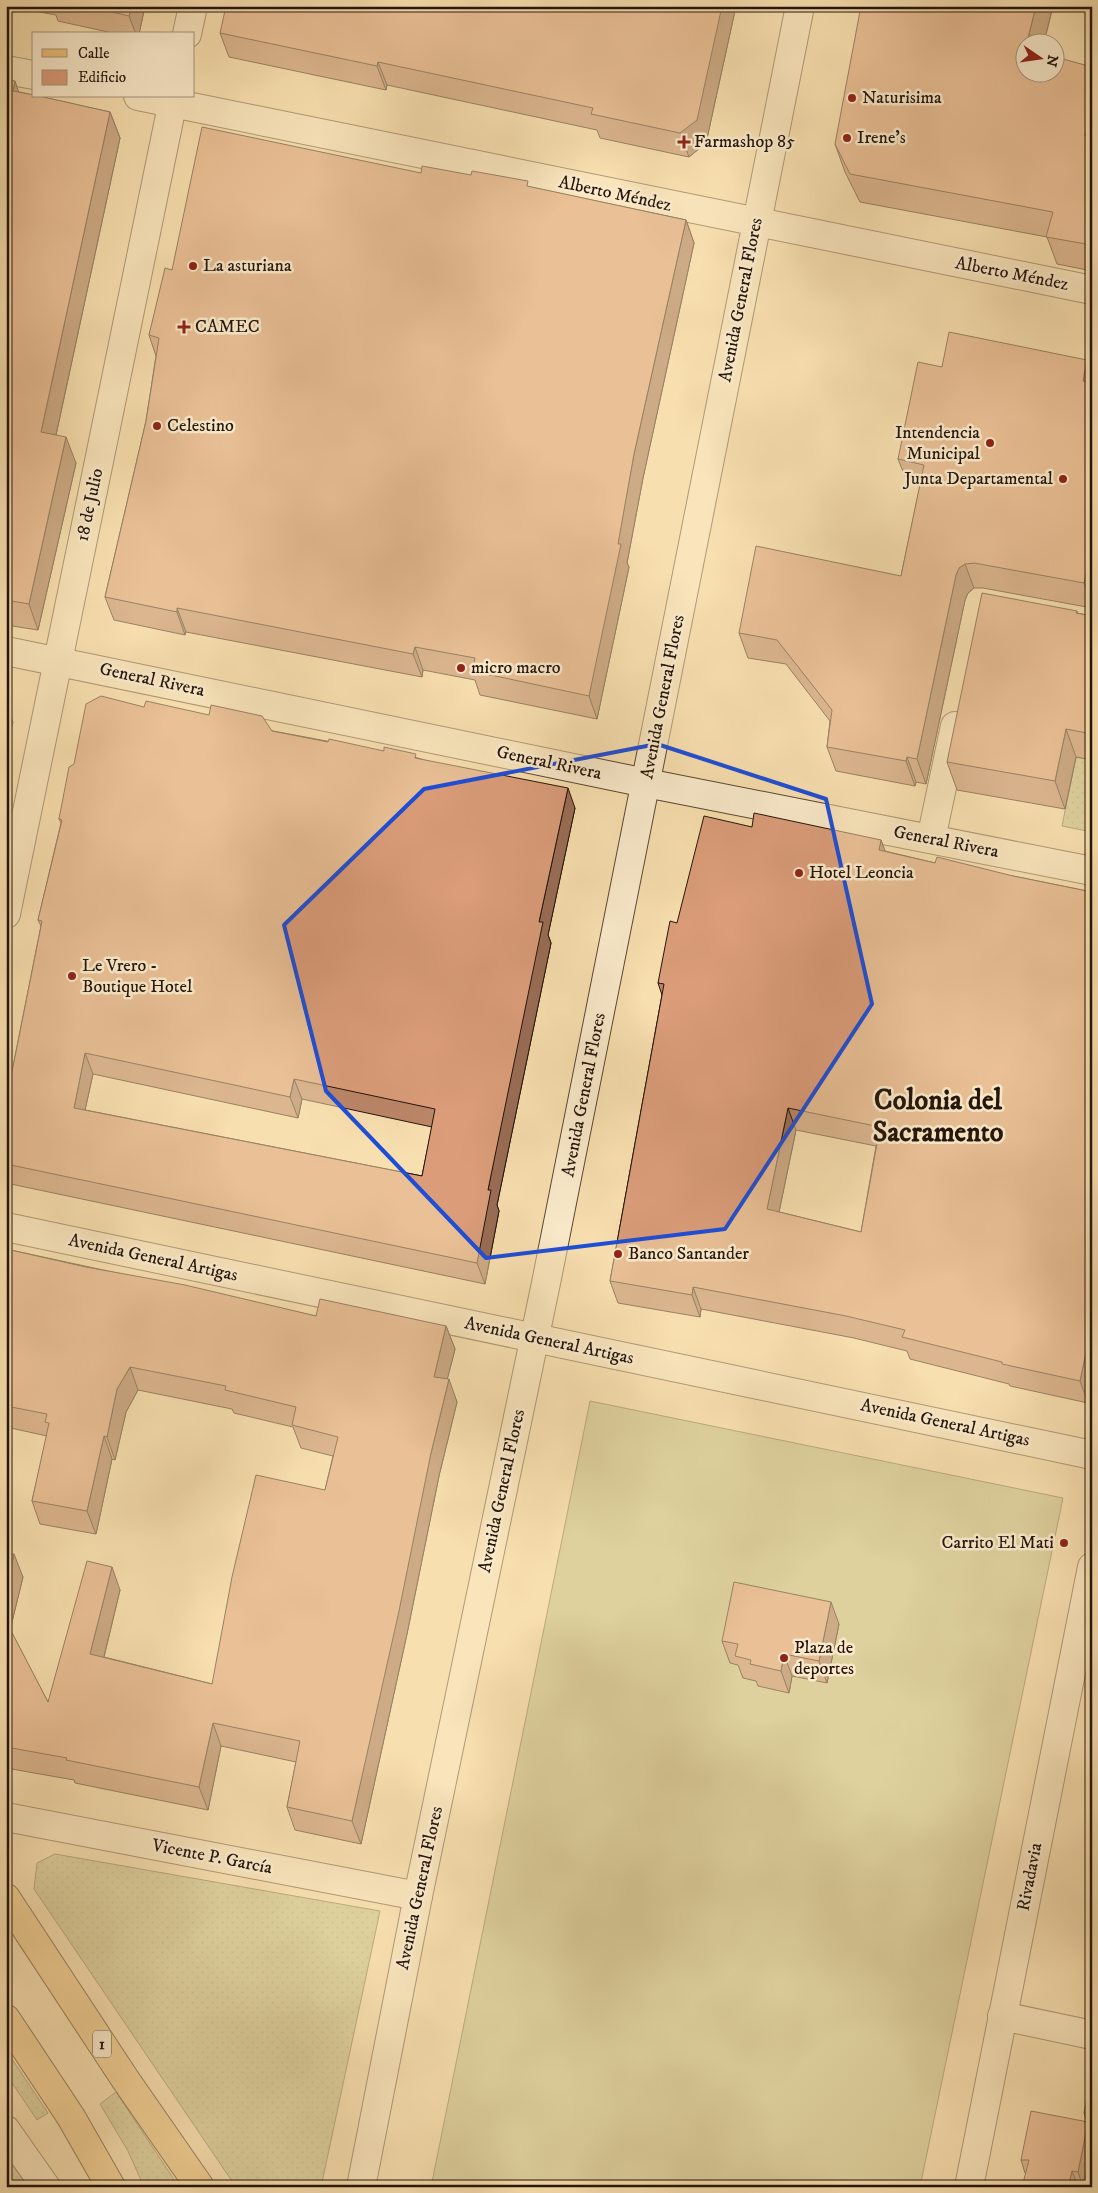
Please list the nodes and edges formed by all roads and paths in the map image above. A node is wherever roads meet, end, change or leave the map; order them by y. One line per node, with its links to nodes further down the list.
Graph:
1 (193, 6): 3 (street)
2 (800, 6): 8 (street, Avenida General Flores)
3 (187, 32)
4 (6, 70): 5 (street)
5 (32, 75)
6 (156, 98): 7 (street, Alberto Méndez)
7 (174, 100): 8 (street, Alberto Méndez); 11 (street, 18 de Julio)
8 (756, 223): 9 (street, Alberto Méndez); 13 (street, Avenida General Flores)
9 (1092, 290)
10 (6, 651): 11 (street, General Rivera)
11 (58, 661): 13 (street, General Rivera); 16 (street, 18 de Julio)
12 (961, 698): 14 (street)
13 (646, 783): 14 (street, General Rivera); 18 (street, Avenida General Flores)
14 (931, 839): 15 (street, General Rivera)
15 (1092, 871)
16 (6, 914)
17 (6, 1227): 18 (street, Avenida General Artigas)
18 (534, 1338): 19 (street, Avenida General Artigas); 22 (street, Avenida General Flores)
19 (1092, 1455)
20 (1092, 1566): 24 (street, Rivadavia)
21 (6, 1817): 22 (street, Vicente P. García)
22 (418, 1896): 28 (street, Avenida General Flores)
23 (6, 1898): 31 (main road, 1)
24 (1002, 2016): 26 (street); 32 (street, Rivadavia)
25 (6, 2019): 30 (main road)
26 (1092, 2035)
27 (6, 2130): 29 (street)
28 (360, 2185)
29 (46, 2187)
30 (111, 2187)
31 (200, 2187)
32 (969, 2187)

